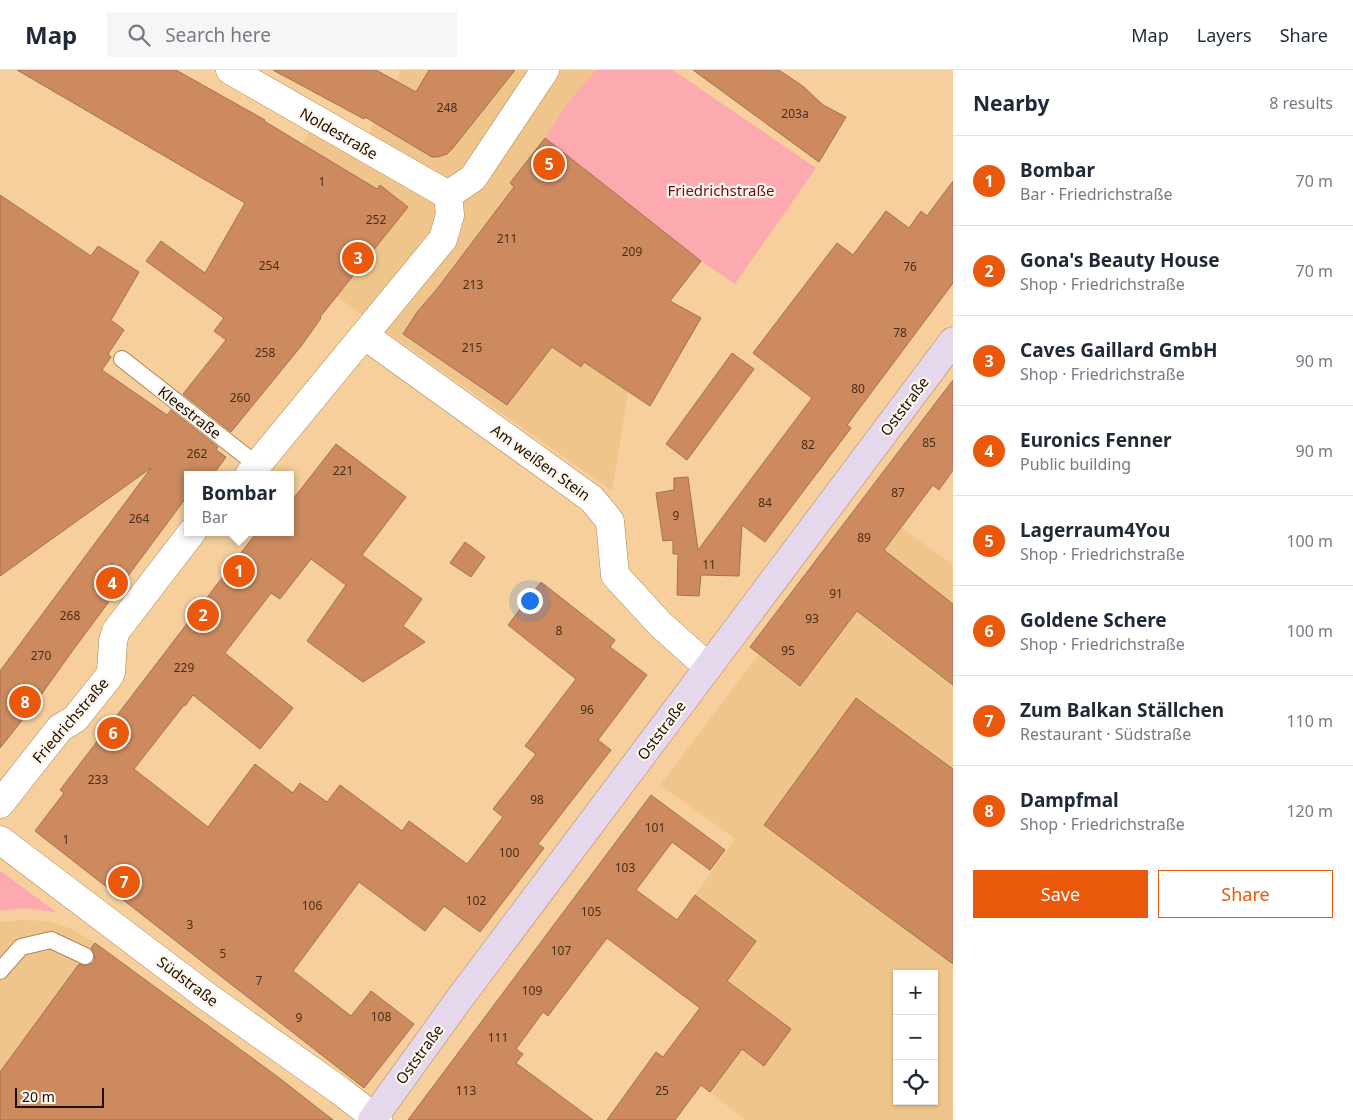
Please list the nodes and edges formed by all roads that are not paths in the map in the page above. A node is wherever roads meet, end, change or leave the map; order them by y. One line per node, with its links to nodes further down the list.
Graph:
1 (230, 70): 3 (street, Noldestraße)
2 (545, 70): 3 (street)
3 (448, 195): 4 (street)
4 (371, 327): 7 (street); 9 (street, Am weißen Stein)
5 (953, 341): 9 (main road, Oststraße)
6 (122, 359): 7 (lane, Kleestraße)
7 (253, 470)
8 (189, 536): 10 (street, Friedrichstraße)
9 (708, 667): 14 (main road, Oststraße)
10 (0, 804)
11 (0, 840): 14 (street, Südstraße)
12 (85, 956): 13 (lane)
13 (0, 971)
14 (374, 1119)

